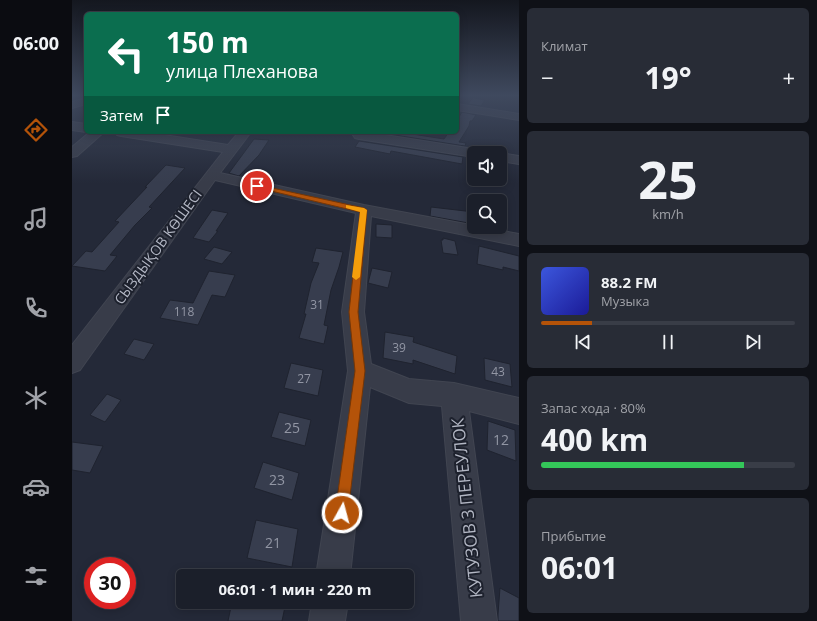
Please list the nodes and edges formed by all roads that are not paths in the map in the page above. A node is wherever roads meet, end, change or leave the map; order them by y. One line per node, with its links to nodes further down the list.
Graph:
1 (72, 126): 2 (street)
2 (84, 128)
3 (96, 134): 9 (street)
4 (134, 134): 7 (street)
5 (243, 134): 7 (street, СЫЗДЫҚОВ КӨШЕСІ)
6 (359, 134): 8 (street)
7 (231, 149): 12 (street, СЫЗДЫҚОВ КӨШЕСІ)
8 (467, 152)
9 (72, 153)
10 (507, 158): 11 (street)
11 (519, 160)
12 (211, 175): 13 (street); 15 (street, СЫЗДЫҚОВ КӨШЕСІ)
13 (364, 210): 14 (street); 16 (street)
14 (519, 240)
15 (72, 363)
16 (360, 371): 17 (street, КУТУЗОВ 3 ПЕРЕУЛОК); 19 (street)
17 (454, 395): 18 (street, КУТУЗОВ 3 ПЕРЕУЛОК); 22 (street, КУТУЗОВ 3 ПЕРЕУЛОК)
18 (519, 411)
19 (334, 569)
20 (329, 609): 21 (street)
21 (327, 621)
22 (479, 621)

